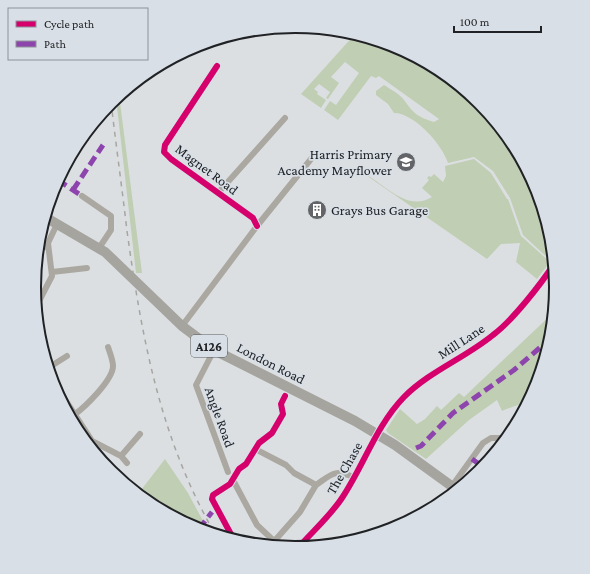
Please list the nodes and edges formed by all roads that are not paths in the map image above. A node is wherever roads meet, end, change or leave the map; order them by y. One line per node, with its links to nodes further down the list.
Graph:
1 (217, 66): 4 (street, Magnet Road)
2 (285, 118): 4 (street)
3 (311, 159): 8 (street)
4 (218, 193): 8 (street, Magnet Road)
5 (82, 196): 11 (street)
6 (50, 220): 7 (main road, London Road / A126)
7 (57, 224): 10 (street); 11 (main road, London Road / A126)
8 (257, 226): 16 (street)
9 (44, 247): 10 (street)
10 (48, 247): 13 (street)
11 (99, 248): 16 (main road, London Road / A126)
12 (87, 268): 13 (street)
13 (52, 272): 15 (street)
14 (548, 273): 24 (street, Mill Lane)
15 (42, 297)
16 (182, 326): 18 (main road, London Road / A126)
17 (108, 348): 22 (street)
18 (214, 350): 24 (main road, London Road / A126); 30 (street, Angle Road)
19 (67, 356): 20 (street)
20 (53, 365)
21 (285, 396): 27 (street)
22 (75, 414)
23 (140, 434): 28 (street)
24 (377, 434): 31 (street, The Chase); 35 (main road, London Road / A126)
25 (500, 438): 33 (street)
26 (93, 441): 28 (street)
27 (255, 449): 32 (street); 34 (street)
28 (121, 456): 29 (street)
29 (127, 463)
30 (228, 472)
31 (353, 477): 34 (street); 39 (street, The Chase)
32 (233, 480): 36 (street); 37 (street)
33 (460, 480)
34 (316, 485): 38 (street)
35 (453, 486)
36 (230, 532)
37 (269, 539)
38 (275, 540)
39 (304, 540)

